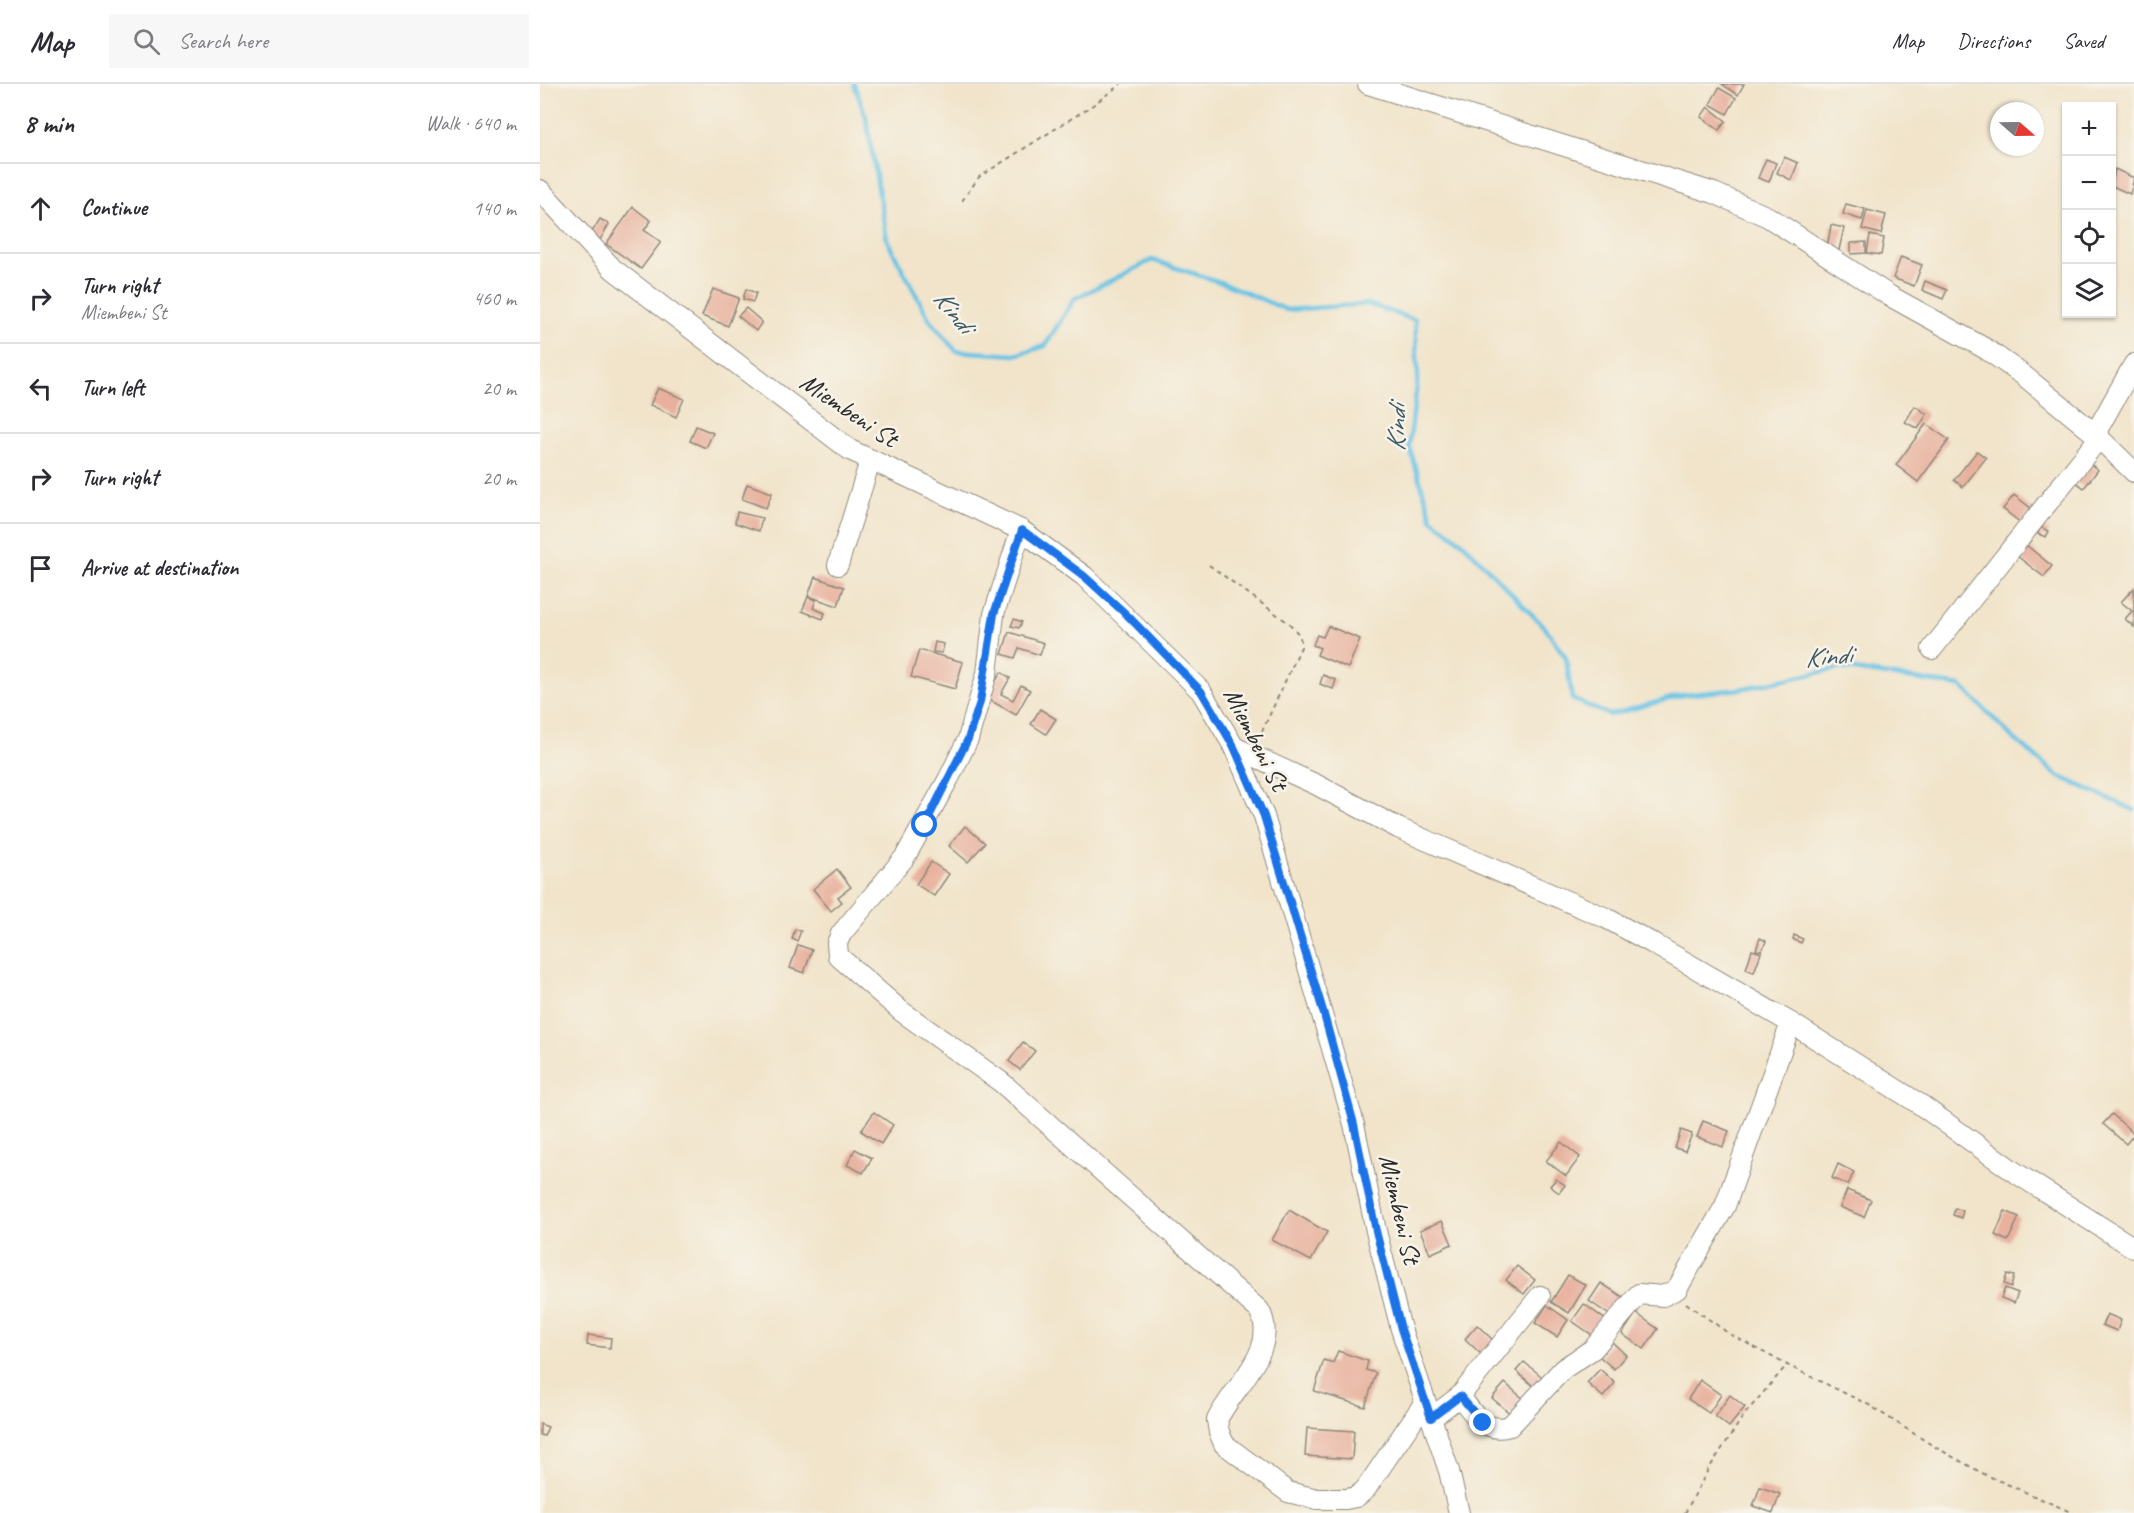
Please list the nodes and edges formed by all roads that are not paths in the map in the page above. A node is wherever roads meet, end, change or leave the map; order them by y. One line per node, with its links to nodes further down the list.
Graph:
1 (1368, 84): 4 (street)
2 (540, 190): 5 (street, Miembeni St)
3 (2134, 364): 4 (street)
4 (2097, 436): 6 (street); 9 (street)
5 (870, 461): 7 (street, Miembeni St); 8 (street)
6 (2134, 472)
7 (1022, 530): 10 (street, Miembeni St); 15 (street)
8 (838, 565)
9 (1932, 650)
10 (1243, 751): 11 (street); 15 (street, Miembeni St)
11 (1791, 1023): 12 (street); 14 (street)
12 (2134, 1248)
13 (1540, 1296): 14 (street)
14 (1460, 1396): 15 (street)
15 (1428, 1410): 16 (street, Miembeni St)
16 (1459, 1513)

